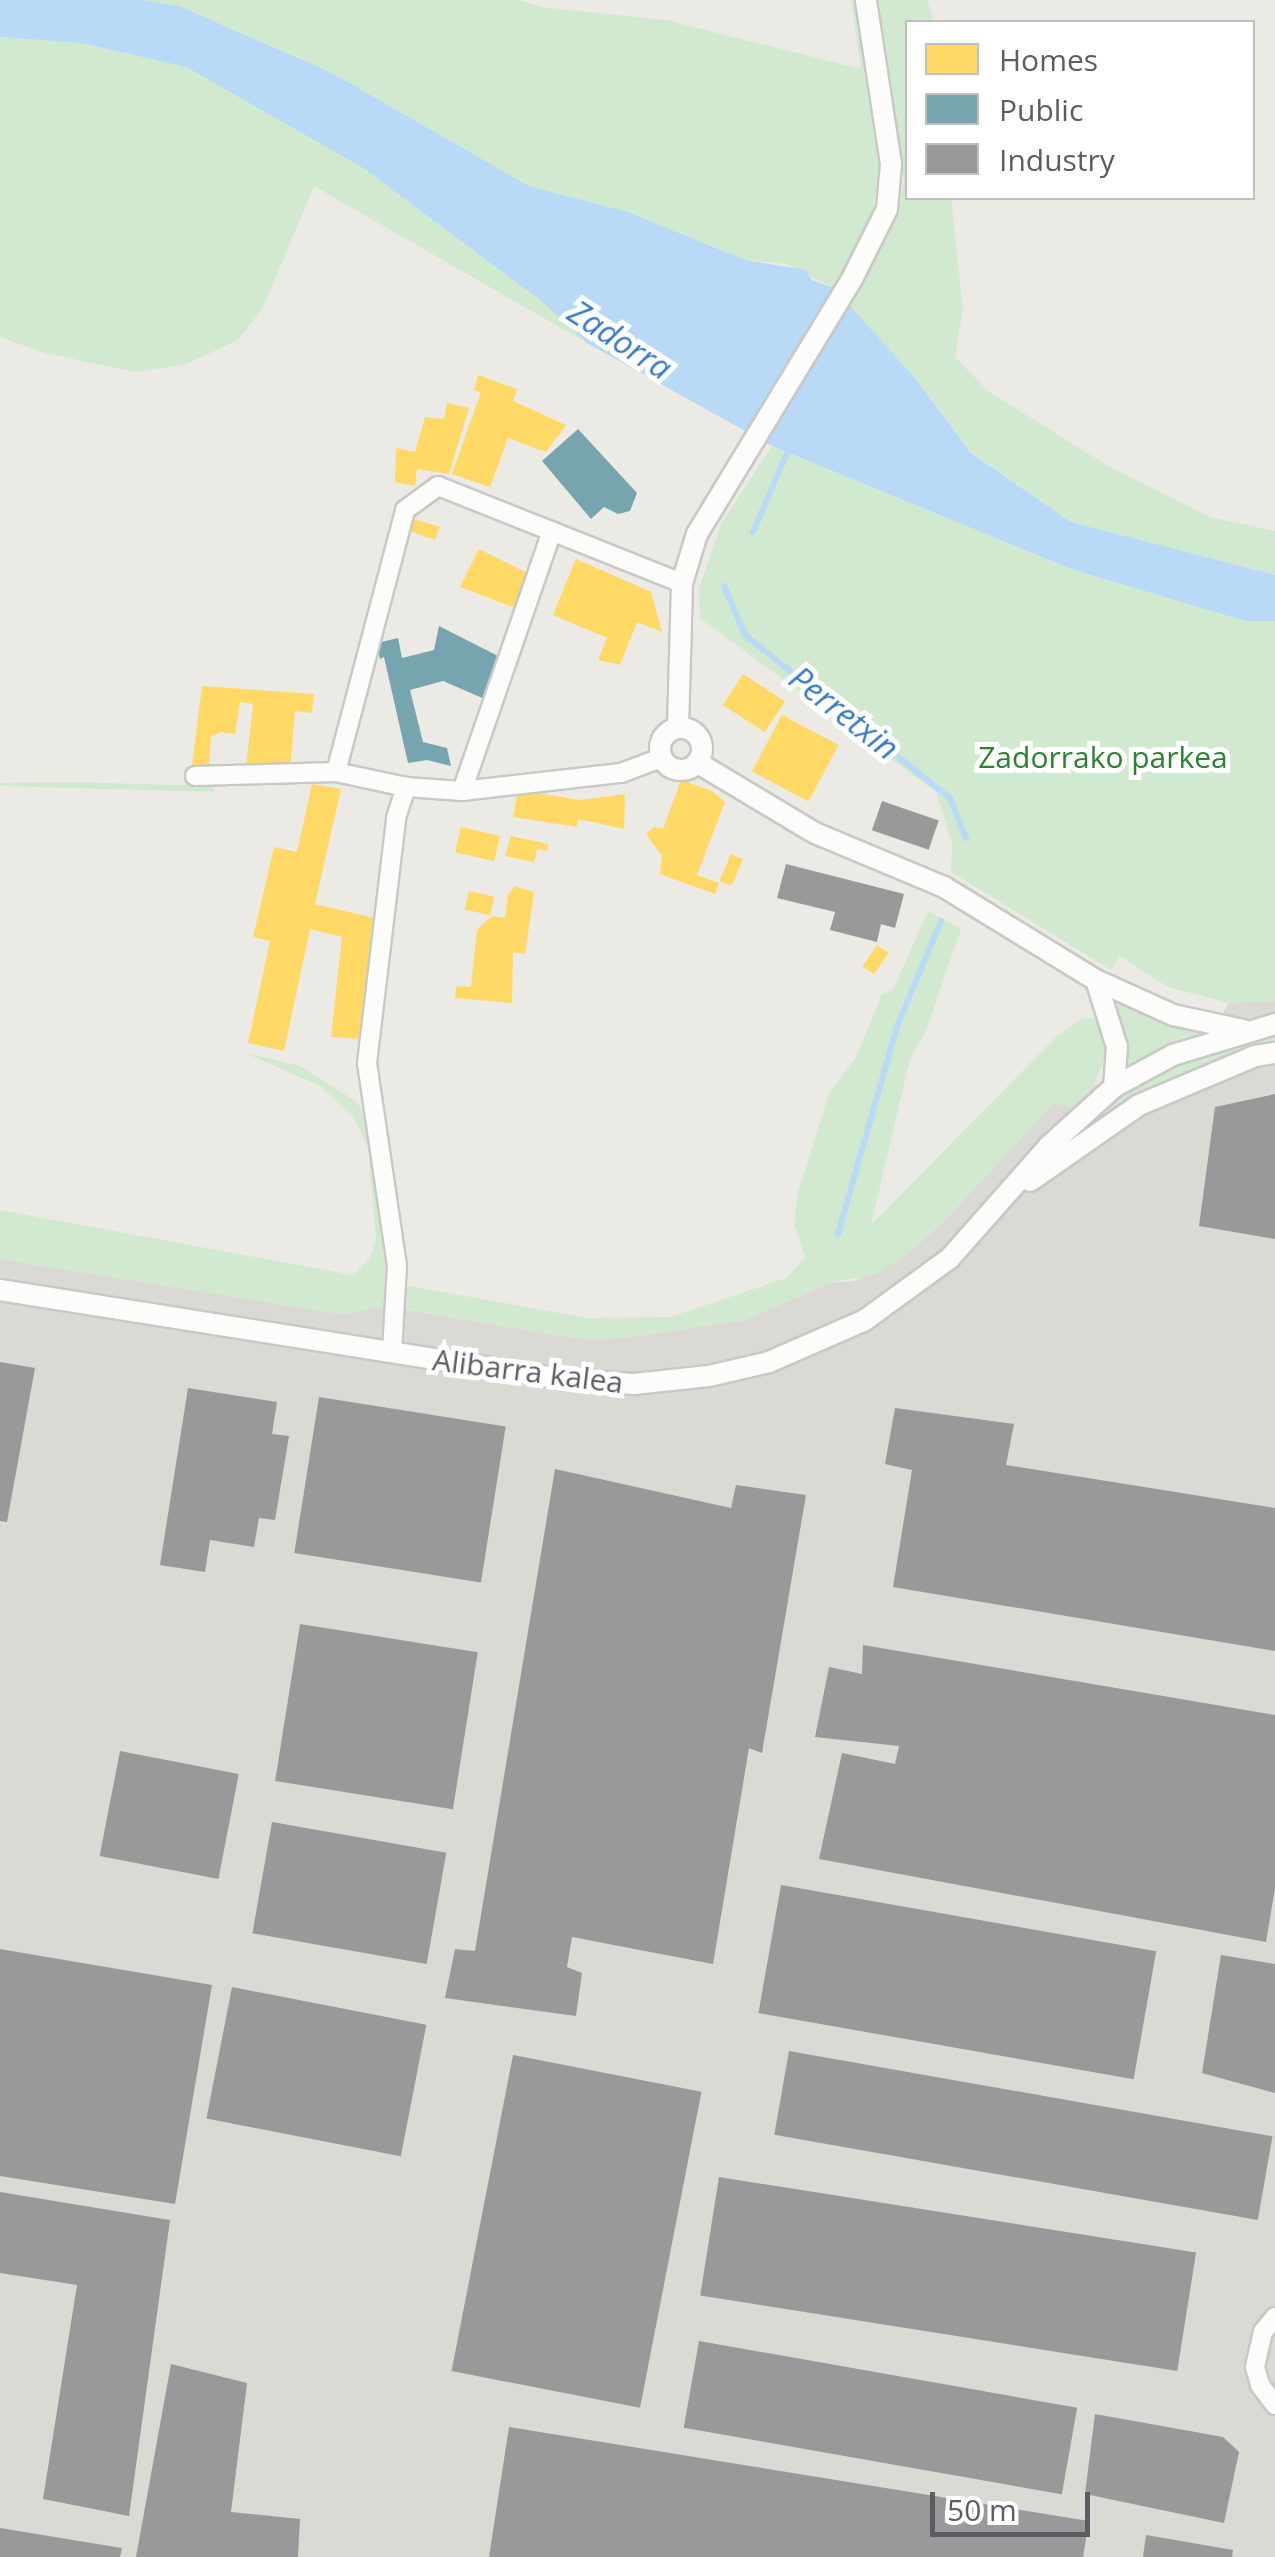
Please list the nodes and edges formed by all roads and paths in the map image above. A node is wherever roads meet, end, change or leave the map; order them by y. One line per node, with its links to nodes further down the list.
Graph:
1 (866, 0): 3 (street)
2 (552, 531): 3 (street); 7 (street); 10 (street)
3 (682, 584): 4 (street)
4 (678, 728): 5 (street); 6 (street)
5 (661, 758): 6 (street); 10 (street)
6 (698, 763): 11 (street)
7 (336, 772): 8 (street); 9 (street)
8 (195, 776)
9 (406, 787): 10 (street); 18 (street)
10 (462, 790)
11 (1096, 980): 13 (street); 15 (street)
12 (1275, 1024): 13 (street, Alibarra kalea)
13 (1245, 1030): 15 (street, Alibarra kalea)
14 (1275, 1053): 16 (street, Alibarra kalea)
15 (1114, 1087): 16 (street, Alibarra kalea)
16 (1004, 1200): 18 (street, Alibarra kalea)
17 (0, 1290): 18 (street, Alibarra kalea)
18 (392, 1352)
19 (1275, 2317): 20 (street)
20 (1275, 2405)

